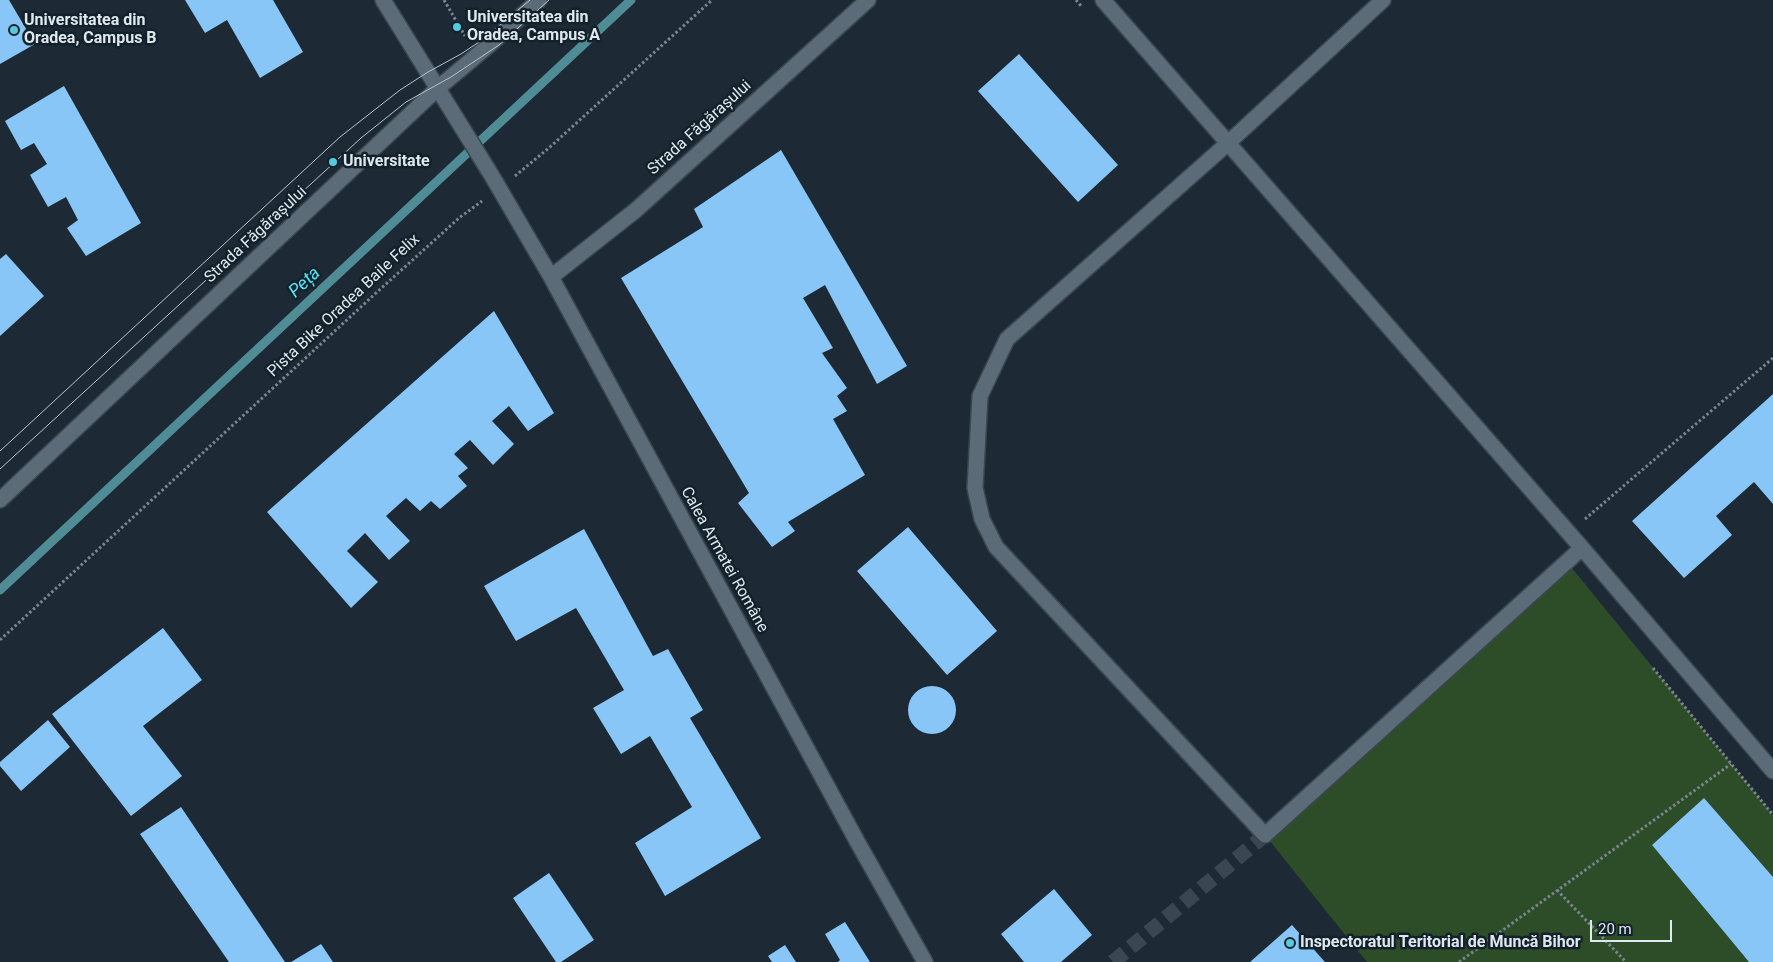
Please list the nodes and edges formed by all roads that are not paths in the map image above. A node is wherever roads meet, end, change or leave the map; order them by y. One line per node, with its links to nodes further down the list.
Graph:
1 (383, 0): 6 (street, Calea Armatei Române)
2 (539, 0): 6 (street, Strada Făgărașului)
3 (868, 0): 8 (street, Strada Făgărașului)
4 (1103, 0): 7 (street)
5 (1383, 0): 7 (street)
6 (438, 88): 8 (street, Calea Armatei Române); 9 (street, Strada Făgărașului)
7 (1227, 144): 10 (street); 10 (street)
8 (551, 277): 12 (street, Calea Armatei Române)
9 (0, 500)
10 (1582, 548): 11 (street)
11 (1773, 771)
12 (926, 962)

